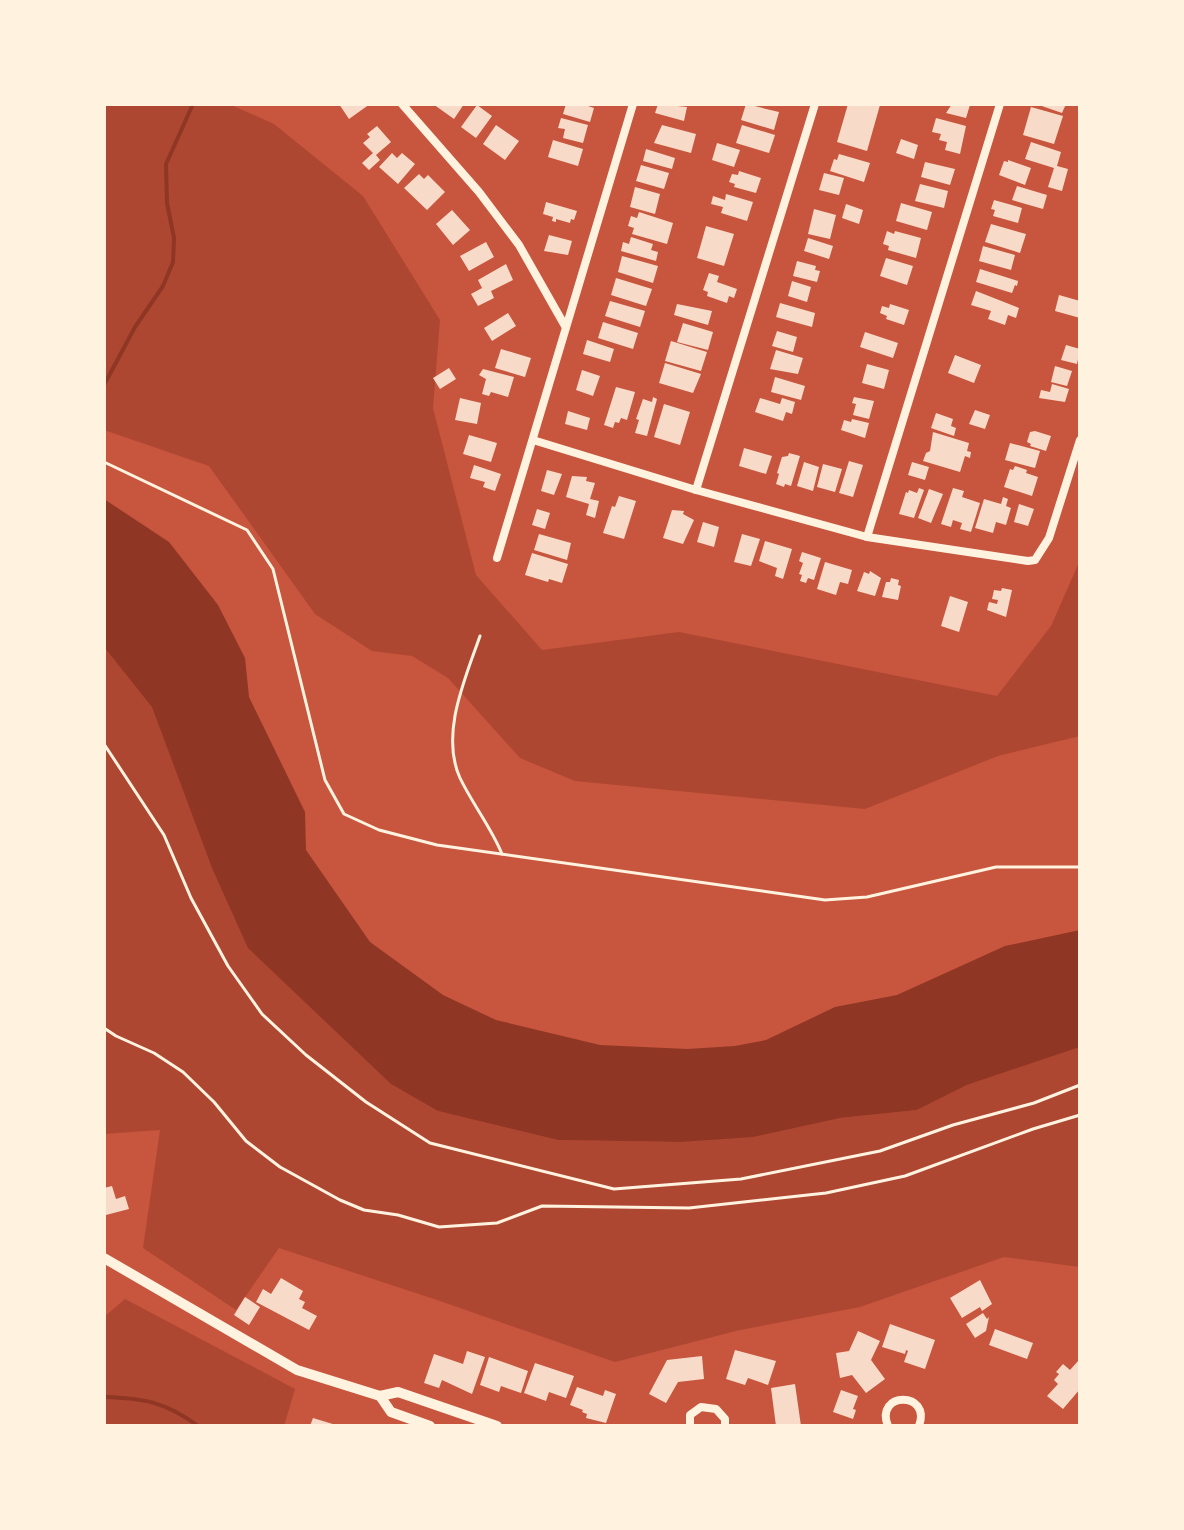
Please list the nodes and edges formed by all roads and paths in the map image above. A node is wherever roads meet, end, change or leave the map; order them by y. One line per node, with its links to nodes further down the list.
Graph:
1 (402, 104): 5 (street)
2 (633, 104): 5 (street)
3 (815, 104): 9 (street)
4 (1000, 104): 10 (street)
5 (565, 326): 6 (street)
6 (533, 440): 9 (street); 11 (street)
7 (1080, 440): 10 (street)
8 (104, 462): 14 (path)
9 (696, 490): 10 (street)
10 (867, 537)
11 (497, 558)
12 (480, 636): 14 (path)
13 (104, 744): 17 (path)
14 (502, 854): 15 (path)
15 (1080, 867)
16 (104, 1028): 18 (path)
17 (1080, 1085)
18 (1080, 1115)
19 (104, 1258): 20 (street)
20 (380, 1396): 21 (street); 22 (street)
21 (430, 1426)
22 (497, 1426)
23 (690, 1426): 24 (street)
24 (725, 1426)
25 (888, 1426): 26 (street)
26 (919, 1426)

